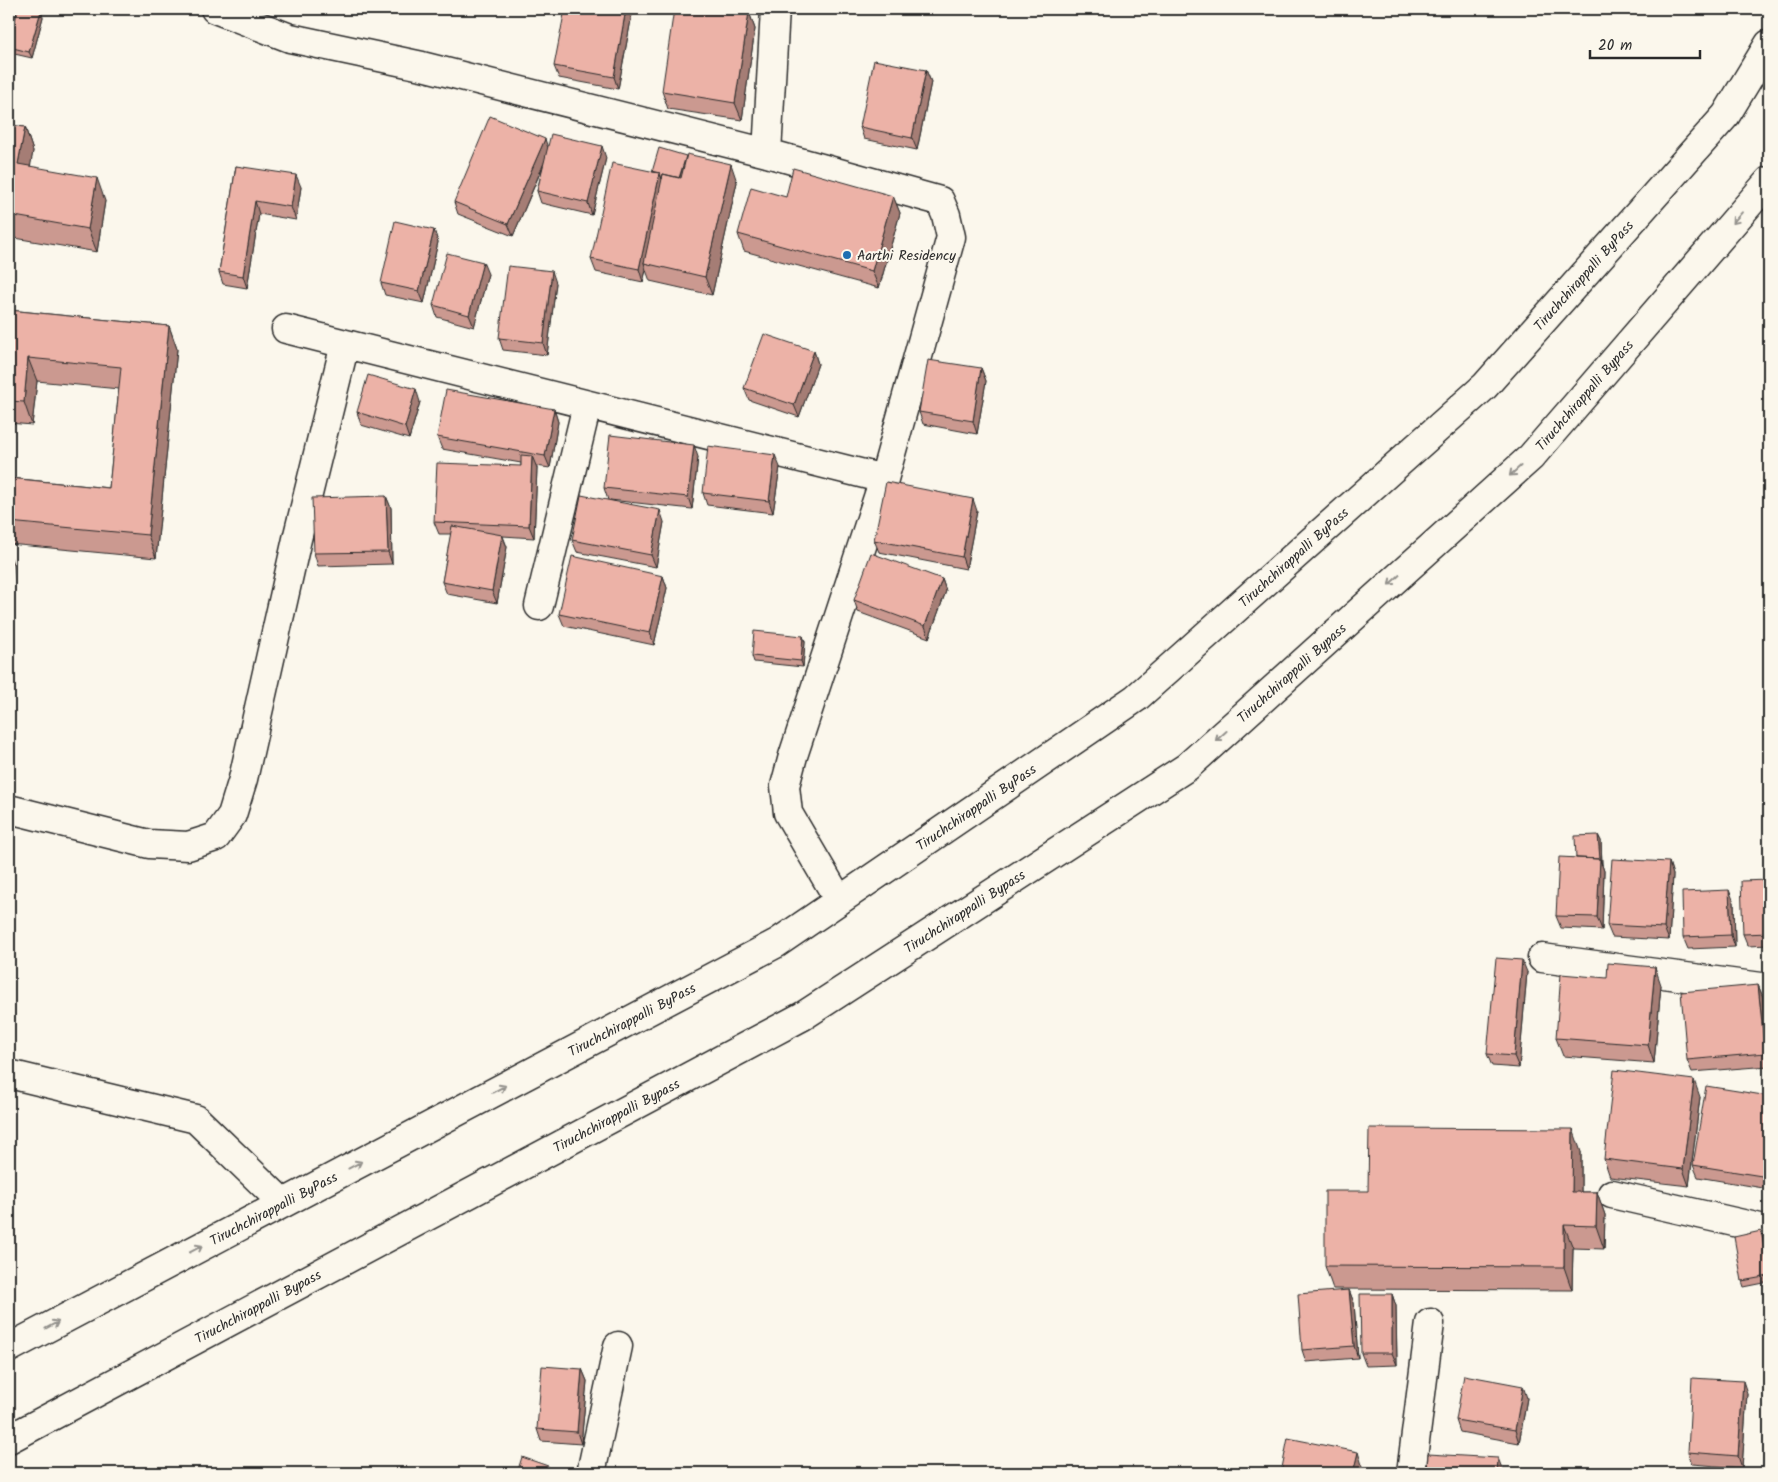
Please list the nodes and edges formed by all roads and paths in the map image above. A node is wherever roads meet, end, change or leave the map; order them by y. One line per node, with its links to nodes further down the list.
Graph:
1 (214, 9): 4 (main road)
2 (776, 9): 4 (main road)
3 (1769, 44): 12 (main road, Tiruchchirappalli ByPass)
4 (767, 153): 9 (main road)
5 (1769, 181): 22 (main road, Tiruchchirappalli Bypass, one-way to 22)
6 (286, 329): 7 (main road)
7 (345, 344): 8 (main road); 11 (main road)
8 (587, 405): 9 (main road); 10 (main road)
9 (884, 479): 12 (main road)
10 (539, 606)
11 (9, 809)
12 (839, 900): 17 (main road, Tiruchchirappalli ByPass, one-way to 12)
13 (1542, 958): 14 (main road)
14 (1769, 988)
15 (9, 1074): 17 (main road)
16 (1612, 1194): 18 (main road)
17 (283, 1203): 21 (main road, Tiruchchirappalli ByPass, one-way to 17)
18 (1769, 1230)
19 (1430, 1323): 24 (main road)
20 (618, 1346): 23 (main road)
21 (9, 1348)
22 (9, 1439)
23 (591, 1473)
24 (1411, 1473)

